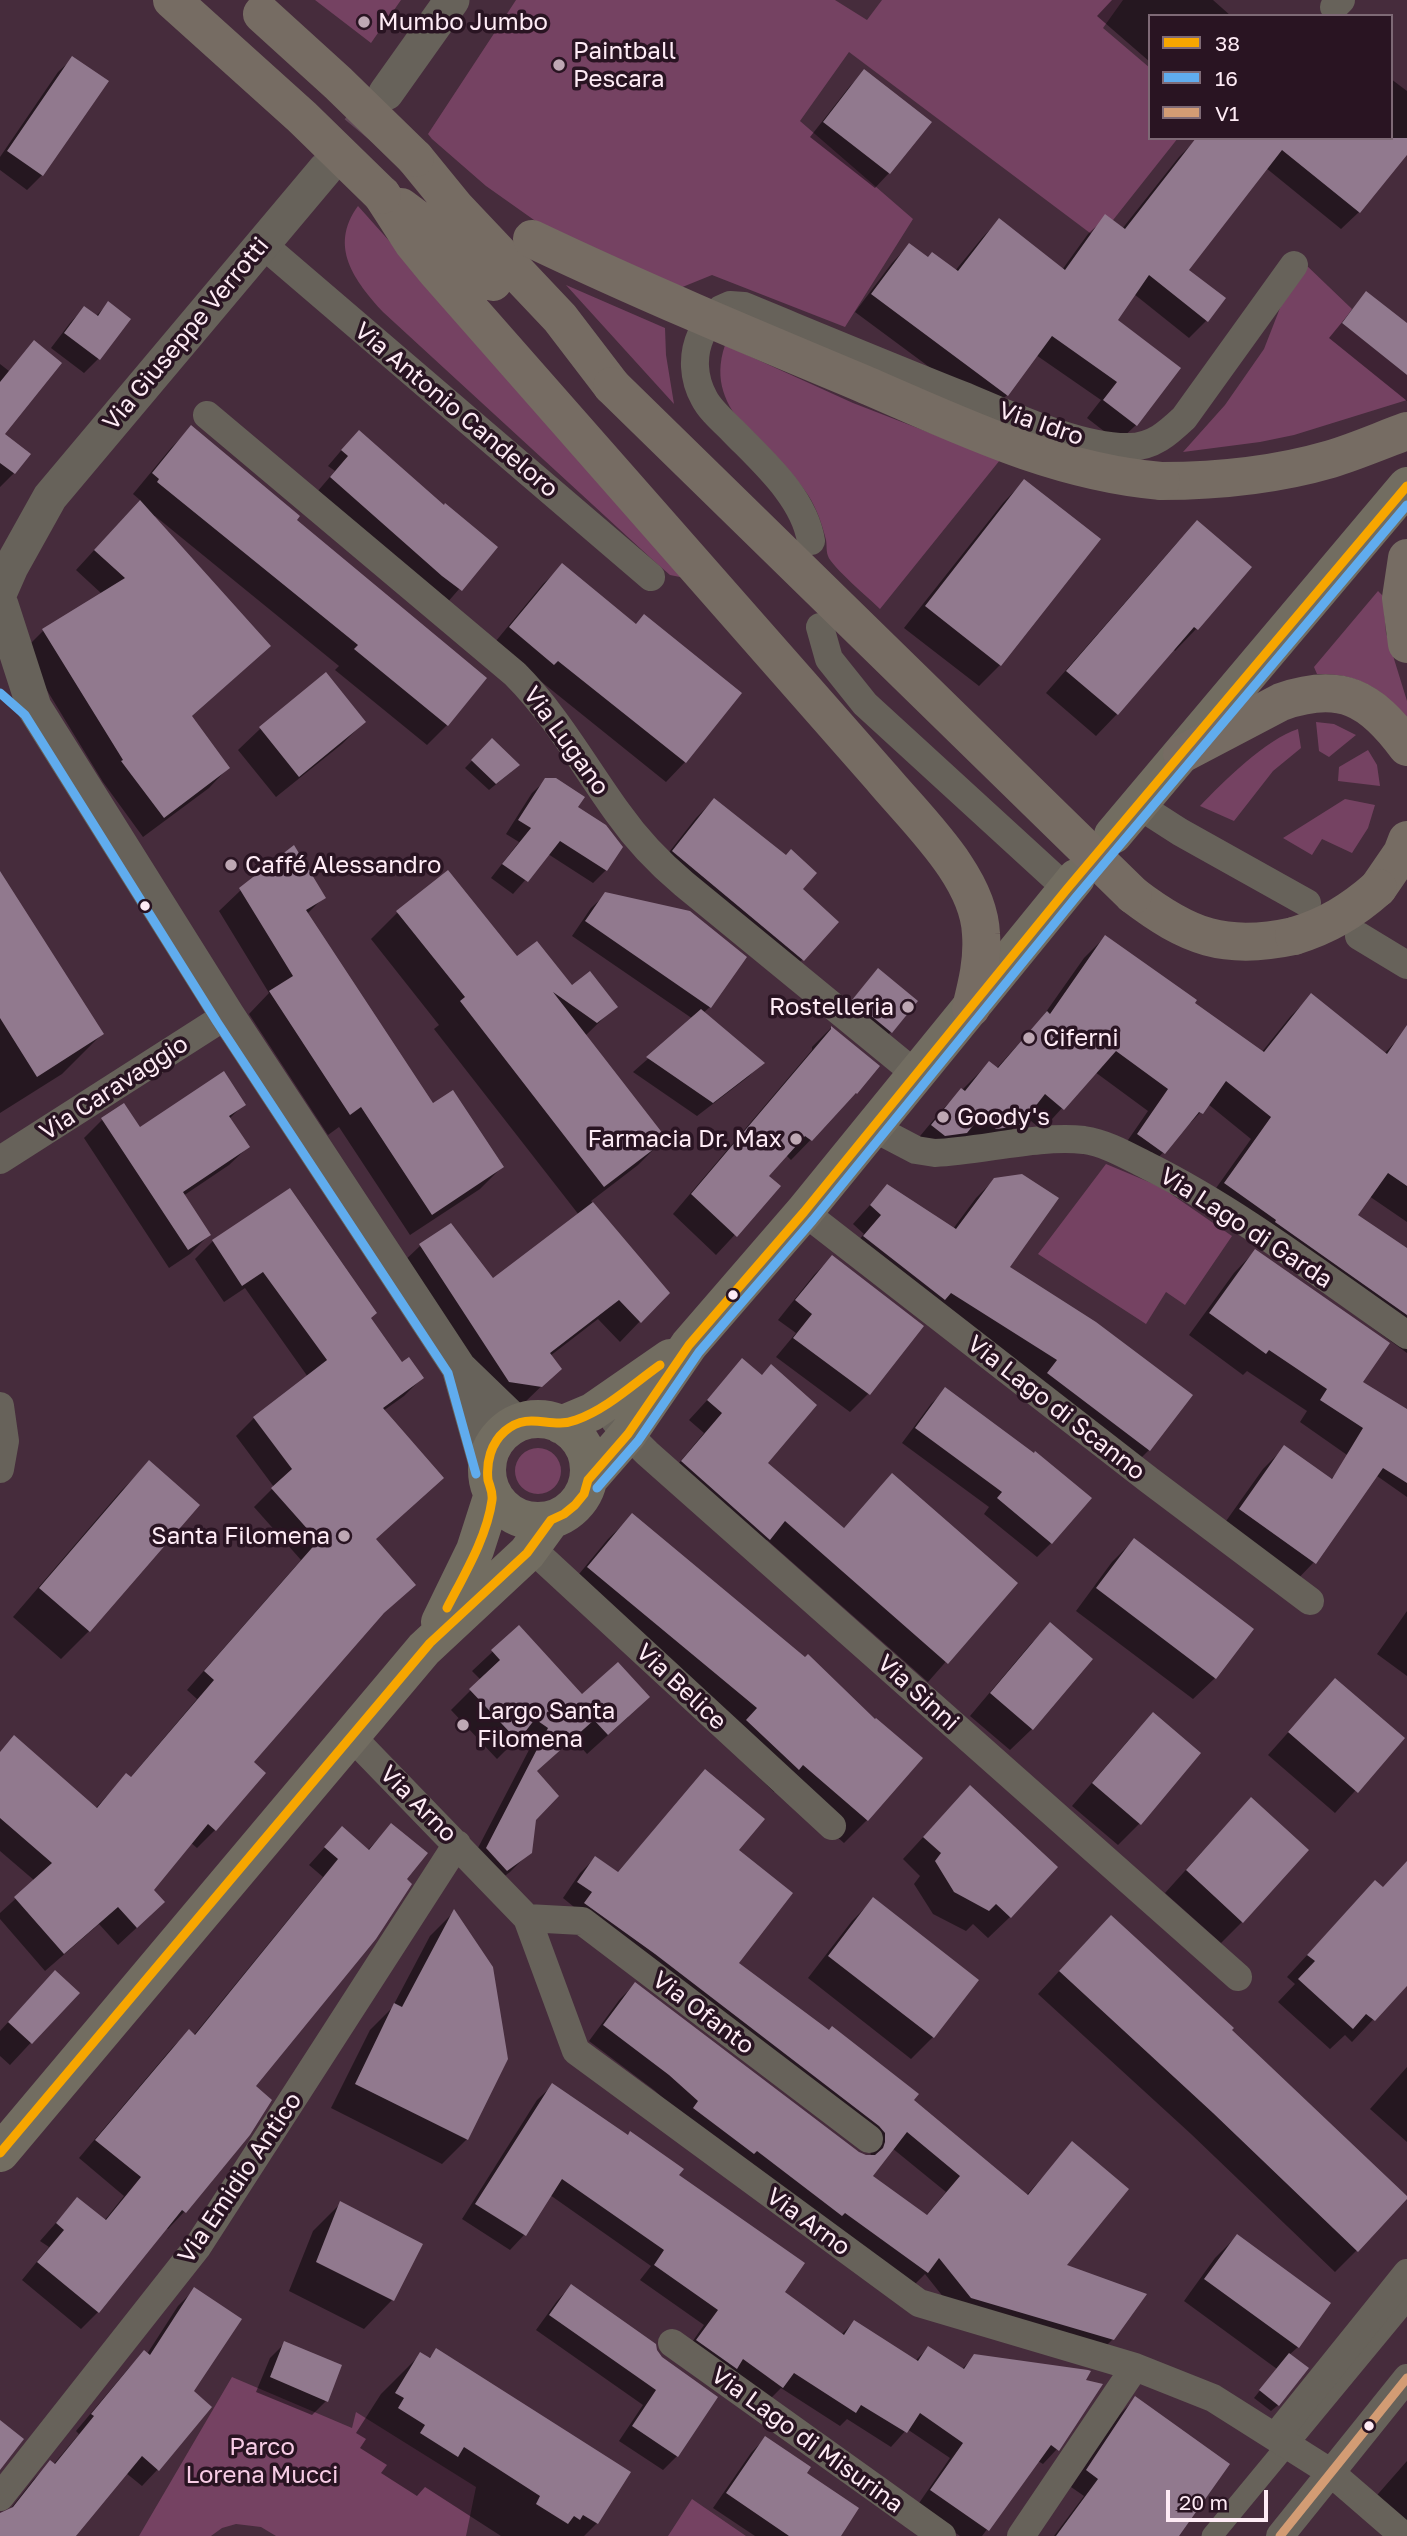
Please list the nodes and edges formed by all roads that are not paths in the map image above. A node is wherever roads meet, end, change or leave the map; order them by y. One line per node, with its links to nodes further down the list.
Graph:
1 (172, 0): 6 (highway, bridge)
2 (246, 0): 8 (highway, bridge)
3 (452, 0): 4 (street)
4 (386, 93)
5 (324, 171): 7 (street, Via Giuseppe Verrotti)
6 (382, 195): 8 (highway); 34 (highway)
7 (261, 243): 15 (street, Via Giuseppe Verrotti); 19 (street, Via Antonio Candeloro)
8 (511, 261): 13 (highway, bridge); 31 (highway, bridge)
9 (1294, 265): 10 (street, Via Idro)
10 (721, 309)
11 (701, 335): 17 (street)
12 (207, 415): 36 (street, Via Lugano)
13 (1407, 431)
14 (1407, 486): 26 (main road)
15 (50, 497): 16 (street, Via Giuseppe Verrotti); 20 (street, Via Giuseppe Verrotti)
16 (0, 538)
17 (811, 541)
18 (1407, 558): 22 (highway)
19 (651, 577)
20 (0, 600): 24 (street)
21 (820, 627): 30 (street)
22 (1407, 645)
23 (0, 676): 24 (street)
24 (34, 708): 35 (street)
25 (1407, 747): 26 (highway)
26 (1182, 754): 27 (main road)
27 (1139, 805): 28 (main road); 31 (street)
28 (1113, 835)
29 (1407, 840): 31 (highway, bridge)
30 (1072, 883): 34 (main road)
31 (1301, 920)
32 (1359, 936): 33 (street)
33 (1407, 965)
34 (971, 1008): 36 (main road)
35 (227, 1015): 38 (street, Via Caravaggio); 42 (street)
36 (917, 1075): 37 (main road)
37 (874, 1128): 39 (main road); 40 (street, Via Lago di Garda)
38 (0, 1160)
39 (804, 1212): 41 (main road); 52 (street, Via Lago di Scanno)
40 (1407, 1335)
41 (689, 1345): 44 (main road); 47 (main road)
42 (459, 1368): 45 (street); 50 (street)
43 (0, 1406): 48 (street)
44 (601, 1406): 46 (main road); 47 (street, Via Sinni)
45 (517, 1424): 46 (main road); 50 (main road)
46 (561, 1425): 49 (main road)
47 (628, 1434): 49 (main road); 58 (street, Via Sinni)
48 (0, 1469)
49 (588, 1480): 51 (main road)
50 (490, 1483): 51 (main road); 53 (main road)
51 (541, 1534): 53 (main road); 55 (street, Via Belice)
52 (1310, 1601)
53 (430, 1643): 54 (main road)
54 (351, 1736): 56 (street, Via Arno); 60 (main road)
55 (832, 1826)
56 (457, 1844): 57 (street, Via Arno); 68 (street, Via Emidio Antico)
57 (527, 1918): 59 (street, Via Ofanto); 64 (street, Via Arno)
58 (1238, 1977)
59 (869, 2139)
60 (0, 2153)
61 (1407, 2273): 66 (street)
62 (1407, 2300): 66 (street)
63 (672, 2343): 69 (street, Via Lago di Misurina)
64 (1135, 2367): 66 (street, Via Arno); 70 (street)
65 (1407, 2378): 67 (street)
66 (1281, 2441): 67 (street, Via Arno); 71 (street)
67 (1330, 2472): 72 (street); 73 (street, Via Arno)
68 (0, 2497)
69 (942, 2536)
70 (1021, 2536)
71 (1212, 2536)
72 (1280, 2536)
73 (1404, 2536)

